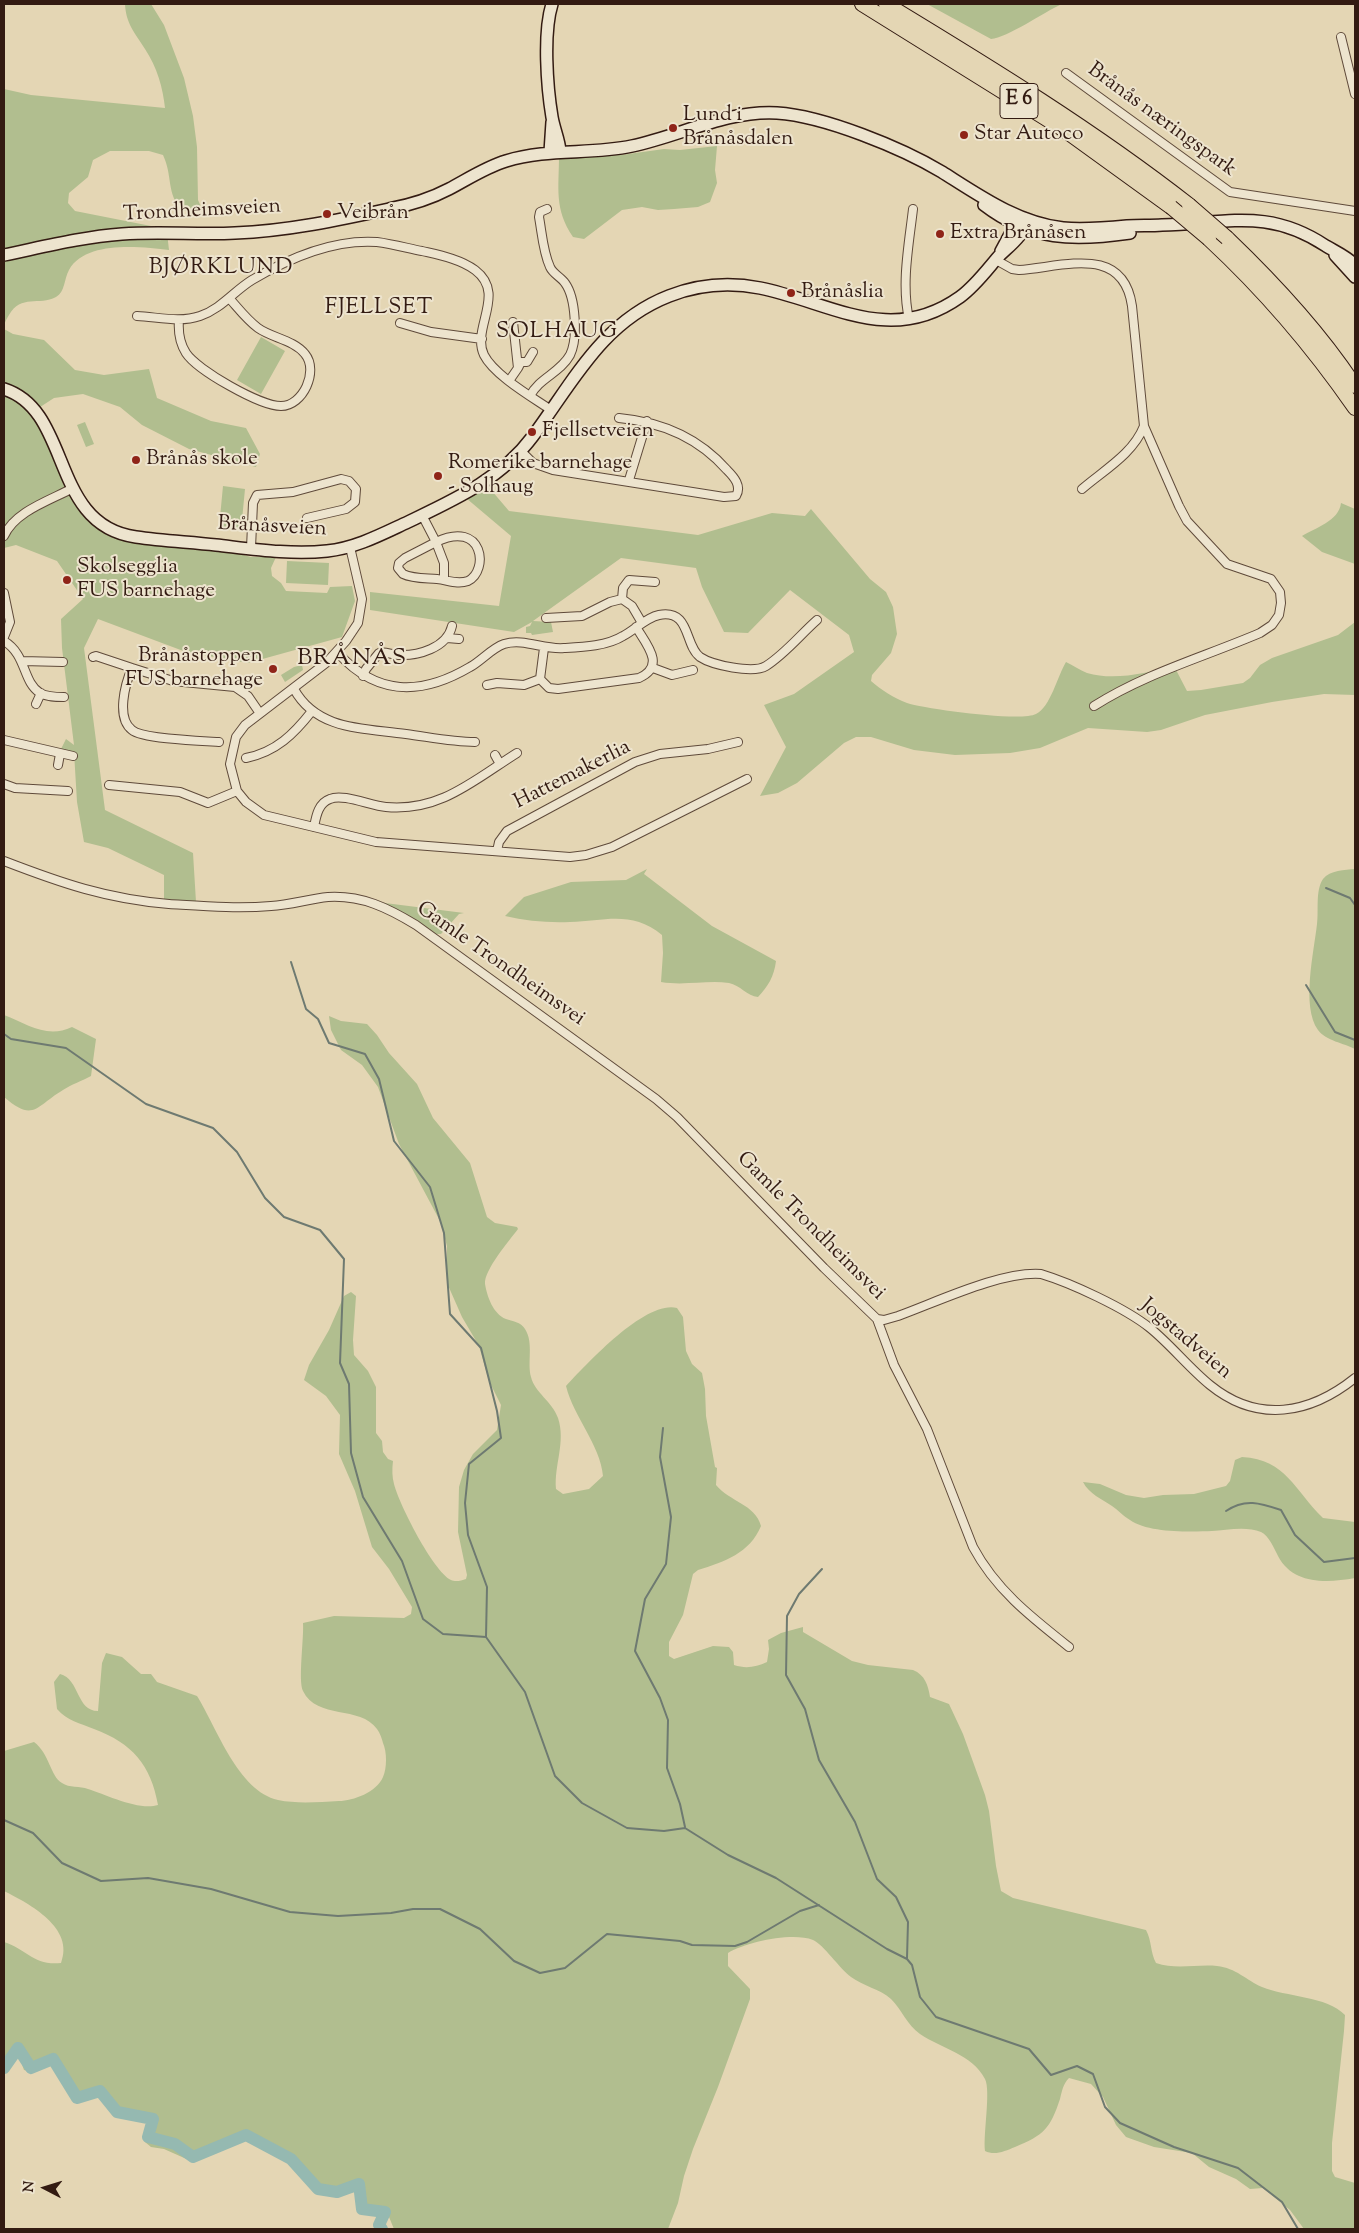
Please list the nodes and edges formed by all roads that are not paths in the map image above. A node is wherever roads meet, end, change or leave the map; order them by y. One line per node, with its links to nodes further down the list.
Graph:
1 (552, 4): 7 (main road)
2 (862, 4): 30 (highway, E 6, bridge)
3 (886, 4): 27 (highway, E 6, bridge)
4 (1341, 37): 6 (street)
5 (1066, 73): 10 (street, Brånås næringspark)
6 (1355, 94)
7 (555, 152): 11 (main road, Trondheimsveien); 13 (main road, Trondheimsveien)
8 (547, 209): 29 (street)
9 (913, 209): 19 (street)
10 (1355, 211)
11 (1021, 224): 12 (main road, Trondheimsveien); 14 (main road, Brånåsveien)
12 (1329, 248): 15 (main road, Trondheimsveien); 16 (main road, Trondheimsveien)
13 (4, 255)
14 (998, 258): 19 (main road, Brånåsveien); 34 (street)
15 (1355, 265)
16 (1355, 277)
17 (229, 298): 20 (street); 20 (street); 23 (street)
18 (137, 316): 20 (street)
19 (909, 319): 31 (main road, Brånåsveien)
20 (179, 320)
21 (513, 322): 25 (street)
22 (400, 323): 23 (street)
23 (482, 339): 26 (street)
24 (533, 352): 25 (street)
25 (518, 368): 26 (street)
26 (509, 381): 29 (street)
27 (1355, 386)
28 (4, 389): 37 (main road, Brånåsveien)
29 (530, 396): 31 (street)
30 (1355, 408)
31 (551, 410): 35 (main road, Brånåsveien)
32 (619, 418): 33 (street)
33 (647, 421): 36 (street); 36 (street)
34 (1144, 426): 38 (street); 73 (street)
35 (521, 451): 36 (street); 39 (main road, Brånåsveien)
36 (629, 480)
37 (73, 488): 41 (street); 44 (main road, Brånåsveien)
38 (1082, 489)
39 (422, 515): 42 (street); 43 (main road, Brånåsveien)
40 (307, 518): 44 (street)
41 (4, 536)
42 (436, 542): 45 (street); 45 (street); 45 (street)
43 (350, 546): 44 (main road, Brånåsveien); 59 (street)
44 (251, 548)
45 (444, 579)
46 (655, 582): 48 (street)
47 (4, 593): 49 (street)
48 (622, 599): 50 (street); 52 (street)
49 (5, 604): 54 (street)
50 (546, 618)
51 (817, 620): 52 (street)
52 (639, 625): 58 (street); 64 (street)
53 (452, 626): 55 (street)
54 (4, 637)
55 (447, 638): 56 (street); 66 (street)
56 (459, 639)
57 (4, 641): 61 (street)
58 (544, 648): 66 (street); 67 (street)
59 (337, 652): 66 (street); 69 (street)
60 (93, 657): 63 (street)
61 (22, 661): 62 (street); 70 (street)
62 (63, 662)
63 (132, 668): 74 (street); 78 (street)
64 (653, 668): 65 (street); 67 (street)
65 (694, 670)
66 (364, 676)
67 (540, 679): 68 (street)
68 (487, 685)
69 (294, 689): 74 (street); 75 (street)
70 (41, 693): 71 (street); 72 (street)
71 (64, 697)
72 (36, 704)
73 (1094, 706)
74 (259, 712): 93 (street)
75 (312, 712): 77 (street); 86 (street)
76 (4, 740): 83 (street)
77 (456, 741): 79 (street); 81 (street)
78 (219, 742)
79 (475, 742)
80 (738, 742): 95 (street, Hattemakerlia)
81 (454, 751)
82 (516, 753): 87 (street, Hattemakerlia)
83 (60, 754): 85 (street); 88 (street)
84 (495, 755): 87 (street)
85 (73, 756)
86 (246, 758)
87 (500, 764): 94 (street, Hattemakerlia)
88 (58, 765)
89 (747, 779): 95 (street)
90 (4, 784): 92 (street)
91 (108, 785): 93 (street)
92 (68, 791)
93 (237, 791): 94 (street)
94 (314, 827): 95 (street)
95 (497, 851)
96 (4, 861): 97 (street, Gamle Trondheimsvei)
97 (877, 1319): 98 (street, Jogstadveien); 99 (street)
98 (1355, 1378)
99 (1068, 1647)

